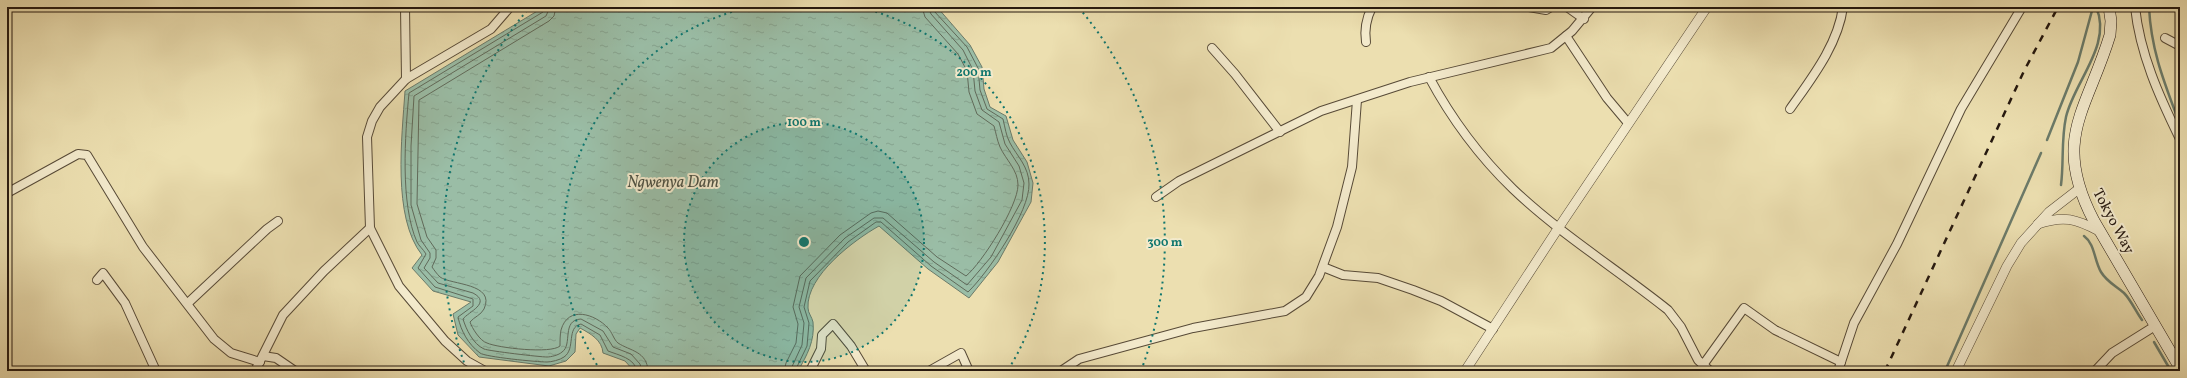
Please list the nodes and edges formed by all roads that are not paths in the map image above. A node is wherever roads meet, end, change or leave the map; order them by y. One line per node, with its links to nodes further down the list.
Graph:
1 (405, 7): 20 (street)
2 (510, 7): 20 (street)
3 (1372, 7): 16 (street)
4 (1529, 7): 5 (street)
5 (1550, 7)
6 (1567, 7): 13 (street)
7 (1592, 7): 13 (street)
8 (1707, 7): 23 (street)
9 (1843, 7): 22 (street)
10 (2022, 7): 40 (street)
11 (2109, 7): 26 (main road, Tokyo Way)
12 (2135, 7): 25 (street)
13 (1584, 18): 14 (street)
14 (1566, 36): 19 (street); 23 (street)
15 (2165, 38): 17 (street)
16 (1366, 42)
17 (2180, 46)
18 (1212, 48): 24 (street)
19 (1429, 77): 21 (street); 31 (street)
20 (406, 79): 32 (street)
21 (1357, 100): 24 (street); 34 (street)
22 (1790, 109)
23 (1628, 123): 31 (street)
24 (1280, 132): 28 (street)
25 (2179, 136)
26 (2080, 188): 30 (street); 33 (main road, Tokyo Way)
27 (7, 193): 36 (street)
28 (1156, 197)
29 (278, 221): 36 (street)
30 (2037, 224): 33 (street); 55 (street)
31 (1559, 227): 38 (street); 41 (street)
32 (370, 228): 39 (street); 47 (street)
33 (2100, 231): 37 (main road, Tokyo Way)
34 (1323, 267): 38 (street); 52 (street)
35 (97, 280): 44 (street)
36 (188, 303): 39 (street)
37 (2155, 326): 42 (main road, Tokyo Way); 56 (street)
38 (1493, 329): 43 (street)
39 (261, 359): 45 (street); 46 (street)
40 (1841, 362): 41 (street); 54 (street)
41 (1703, 364): 53 (street)
42 (2180, 368)
43 (1466, 370)
44 (156, 371)
45 (255, 371)
46 (295, 371)
47 (485, 371)
48 (810, 371): 49 (street)
49 (866, 371)
50 (929, 371): 51 (street)
51 (969, 371)
52 (1061, 371)
53 (1710, 371)
54 (1838, 371)
55 (1956, 371)
56 (2095, 371)

